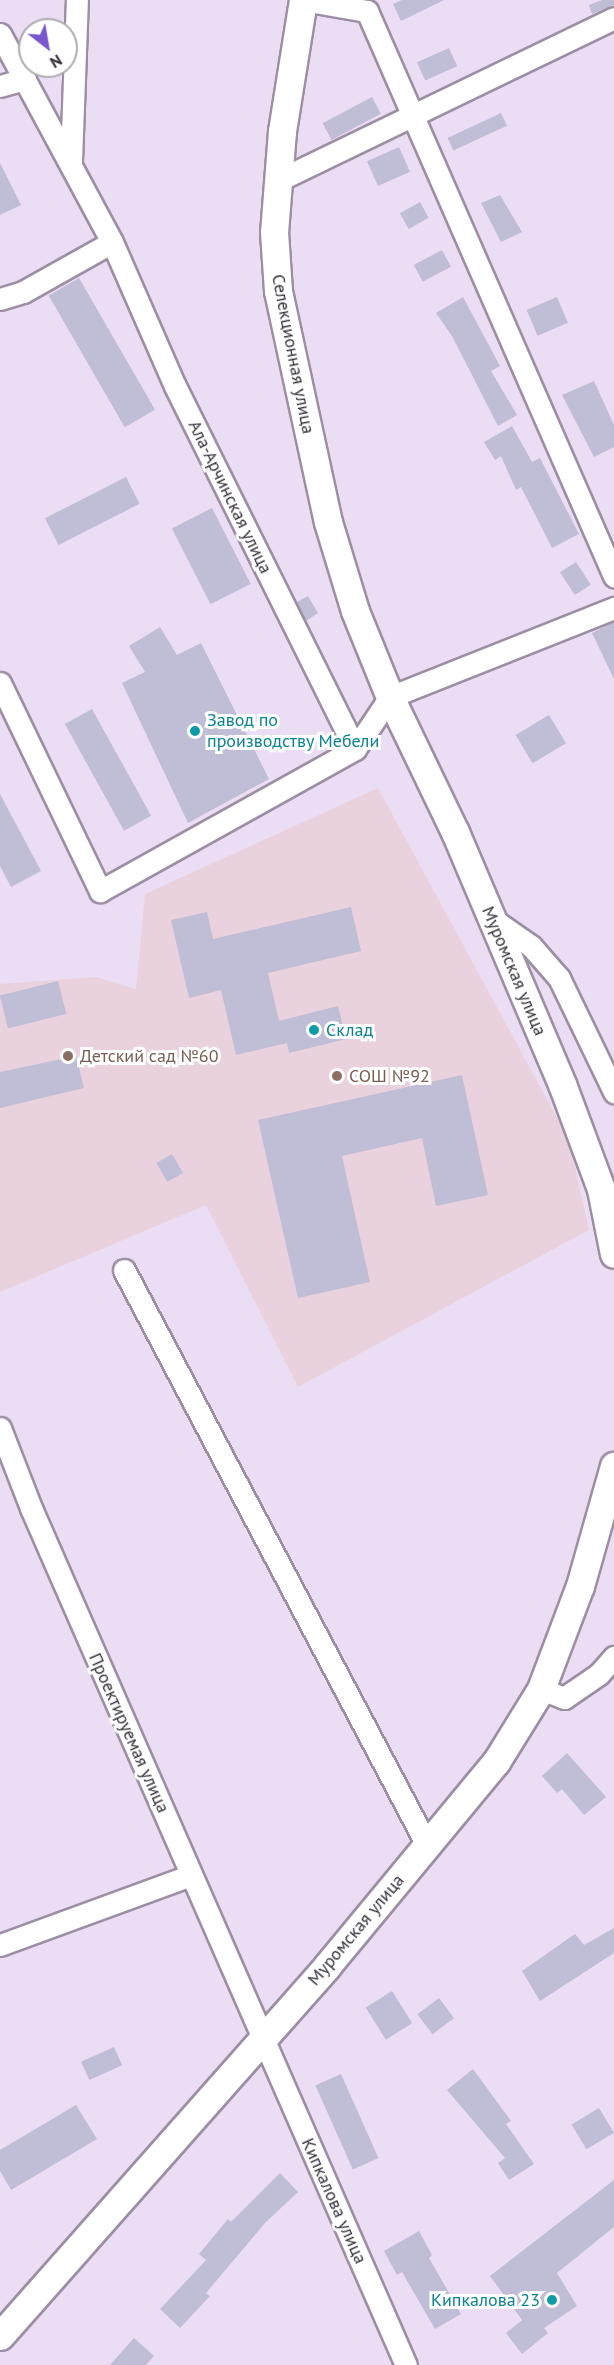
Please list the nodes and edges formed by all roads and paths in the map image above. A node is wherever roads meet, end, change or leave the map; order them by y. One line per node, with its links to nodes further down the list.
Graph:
1 (77, 0): 8 (street)
2 (303, 0): 7 (street, Селекционная улица); 9 (street, Селекционная улица)
3 (614, 18): 7 (street)
4 (0, 34): 5 (street, Ала-Арчинская улица)
5 (25, 79): 6 (street); 8 (street, Ала-Арчинская улица)
6 (0, 86)
7 (412, 114): 9 (street); 12 (street, Селекционная улица)
8 (71, 161): 10 (street, Ала-Арчинская улица)
9 (277, 181): 15 (street, Селекционная улица)
10 (112, 242): 11 (street); 16 (street, Ала-Арчинская улица)
11 (0, 299)
12 (614, 576)
13 (614, 608): 15 (street)
14 (0, 684): 16 (street)
15 (390, 697): 16 (street); 17 (street, Муромская улица)
16 (355, 749)
17 (491, 918): 18 (street); 19 (street, Муромская улица)
18 (614, 1092)
19 (614, 1254)
20 (124, 1270): 25 (street)
21 (0, 1428): 26 (street, Проектируемая улица)
22 (614, 1466): 24 (street, Муромская улица)
23 (614, 1657): 24 (street)
24 (541, 1689): 25 (street, Муромская улица)
25 (427, 1845): 28 (street, Муромская улица)
26 (191, 1875): 27 (street); 28 (street, Проектируемая улица)
27 (1, 1943)
28 (262, 2037): 29 (street, Муромская улица); 30 (street, Кипкалова улица)
29 (0, 2336)
30 (406, 2365)

